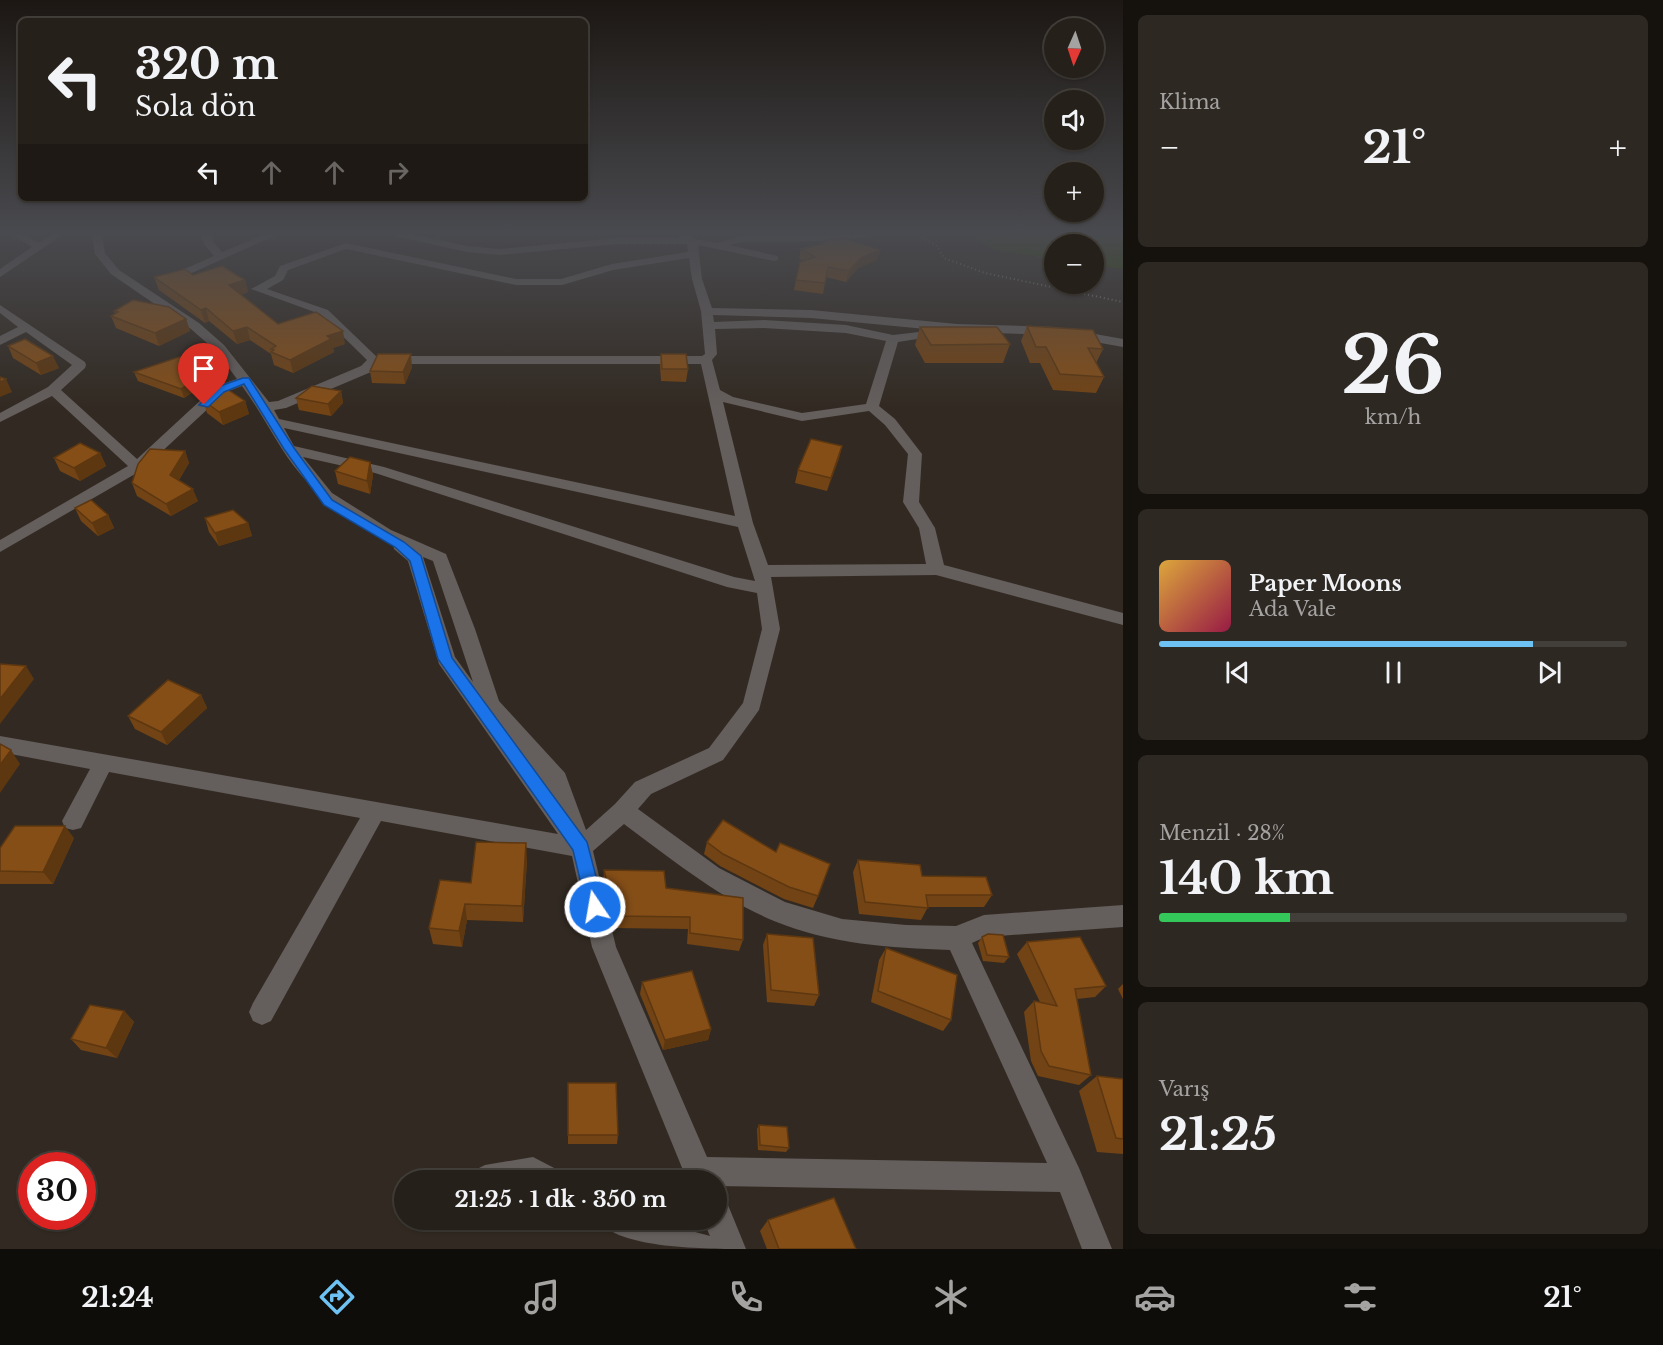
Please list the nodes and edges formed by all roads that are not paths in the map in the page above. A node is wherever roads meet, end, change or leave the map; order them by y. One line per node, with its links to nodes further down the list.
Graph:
1 (158, 292): 14 (street)
2 (267, 292): 12 (street)
3 (701, 292): 5 (street)
4 (0, 308): 7 (street)
5 (707, 311): 6 (street); 8 (street)
6 (709, 326): 9 (street); 13 (street)
7 (27, 327): 10 (street); 15 (street)
8 (957, 328): 9 (street); 11 (street)
9 (893, 339): 18 (street)
10 (0, 341)
11 (1123, 343)
12 (374, 360): 13 (street); 17 (street)
13 (706, 360): 16 (street)
14 (246, 380): 17 (street); 22 (street)
15 (53, 390): 19 (street); 22 (street)
16 (715, 393): 18 (street); 23 (street)
17 (265, 407): 20 (street)
18 (872, 408): 25 (street)
19 (0, 418)
20 (274, 422): 21 (street); 23 (street)
21 (290, 449): 26 (street); 33 (street); 33 (street)
22 (137, 467): 24 (street)
23 (745, 523): 26 (street)
24 (2, 543)
25 (936, 569): 26 (street); 27 (street)
26 (763, 580): 31 (street)
27 (1123, 619)
28 (0, 744): 29 (street)
29 (104, 762): 30 (street); 32 (street)
30 (375, 811): 33 (street); 36 (street)
31 (623, 811): 33 (street); 35 (street)
32 (74, 821)
33 (581, 848): 37 (street)
34 (1123, 916): 35 (street)
35 (957, 938): 39 (street)
36 (262, 1012)
37 (697, 1170)
38 (727, 1176): 39 (street)
39 (1069, 1178): 44 (street)
40 (633, 1230): 42 (street)
41 (723, 1230): 43 (street)
42 (705, 1249)
43 (731, 1249)
44 (1096, 1249)

